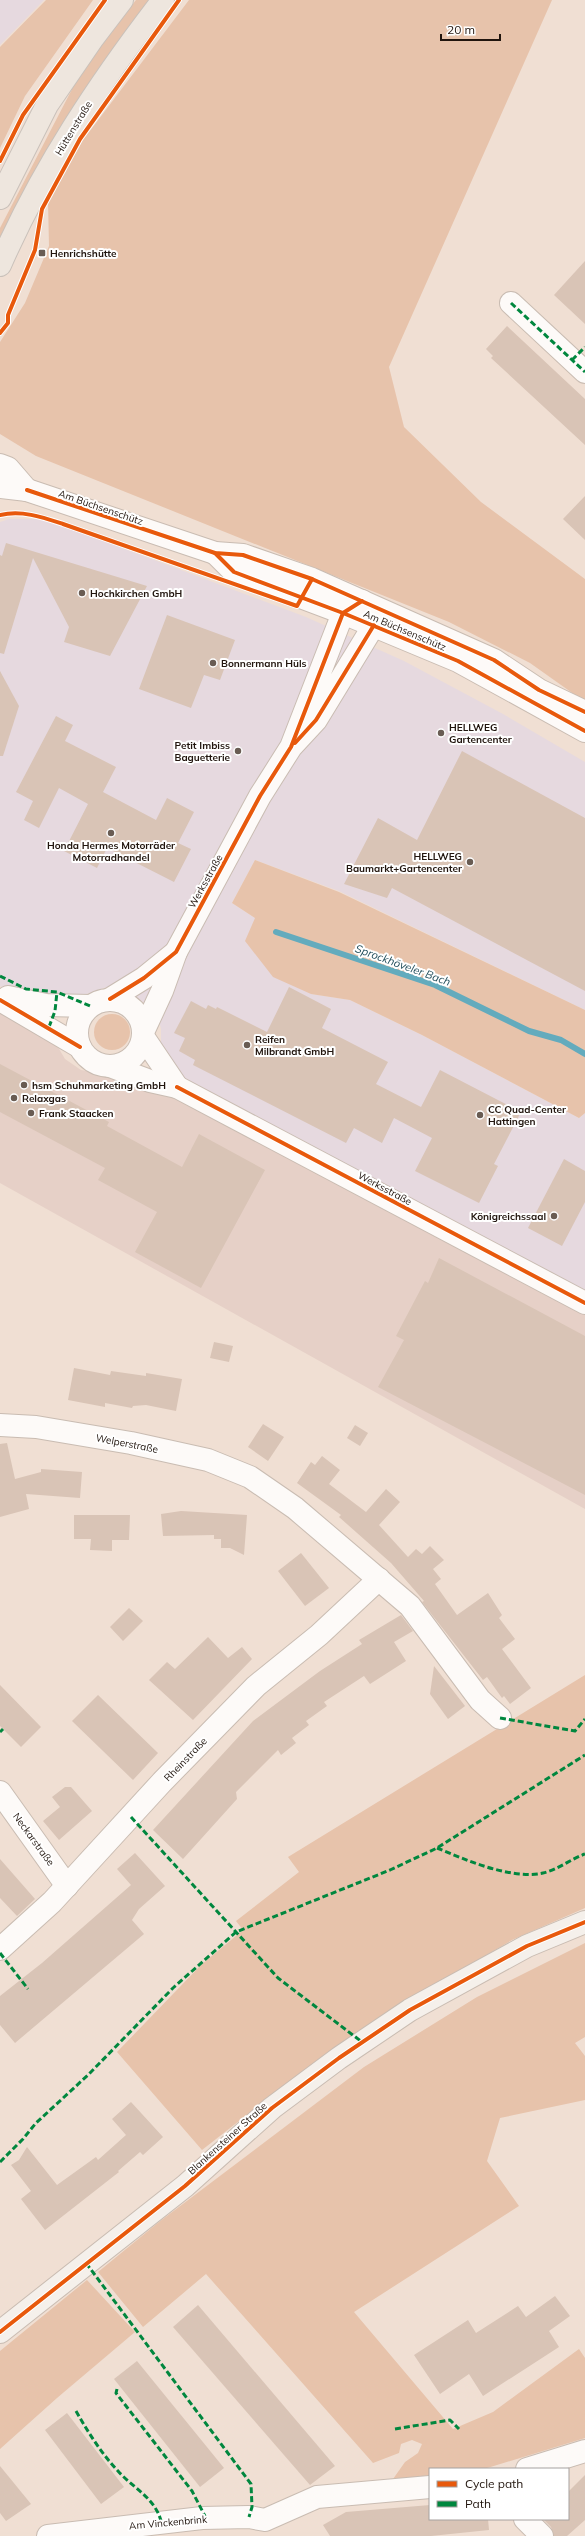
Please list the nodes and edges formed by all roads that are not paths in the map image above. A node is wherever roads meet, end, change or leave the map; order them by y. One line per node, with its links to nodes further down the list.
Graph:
1 (122, 0): 3 (main road)
2 (163, 0): 4 (main road, Hüttenstraße)
3 (0, 198)
4 (0, 265)
5 (511, 303): 6 (street)
6 (581, 360)
7 (0, 465): 9 (street)
8 (0, 487): 9 (street, Am Büchsenschütz)
9 (27, 490): 10 (street); 11 (street, Am Büchsenschütz)
10 (0, 496)
11 (216, 553): 12 (street, Am Büchsenschütz); 13 (street, Am Büchsenschütz)
12 (362, 601): 13 (street); 14 (street); 15 (street, Am Büchsenschütz)
13 (343, 613): 14 (street, Am Büchsenschütz); 17 (street, Werksstraße)
14 (374, 625): 16 (street, Am Büchsenschütz); 17 (street, Werksstraße)
15 (585, 712)
16 (585, 731)
17 (291, 747): 18 (street, Werksstraße)
18 (176, 952): 21 (street, Werksstraße); 22 (street, Werksstraße)
19 (0, 996): 21 (street, Werksstraße)
20 (0, 1000): 23 (street, Werksstraße)
21 (100, 1003): 22 (street, Werksstraße); 23 (street, Werksstraße)
22 (144, 1034): 24 (street, Werksstraße); 25 (street, Werksstraße)
23 (80, 1047): 24 (street, Werksstraße)
24 (110, 1066): 25 (street, Werksstraße)
25 (177, 1088): 26 (street, Werksstraße)
26 (585, 1303)
27 (0, 1425): 28 (street, Welperstraße)
28 (379, 1579): 29 (street); 31 (street, Rheinstraße)
29 (500, 1718)
30 (0, 1792): 31 (street, Neckarstraße)
31 (67, 1886): 33 (street, Rheinstraße)
32 (585, 1922): 34 (main road, Blankensteiner Straße)
33 (0, 1949)
34 (0, 2332)
35 (585, 2451): 36 (street)
36 (529, 2468)
37 (429, 2487): 39 (street, Am Vinckenbrink)
38 (527, 2520): 41 (street)
39 (269, 2530): 40 (street, Am Vinckenbrink)
40 (48, 2536)
41 (542, 2536)

